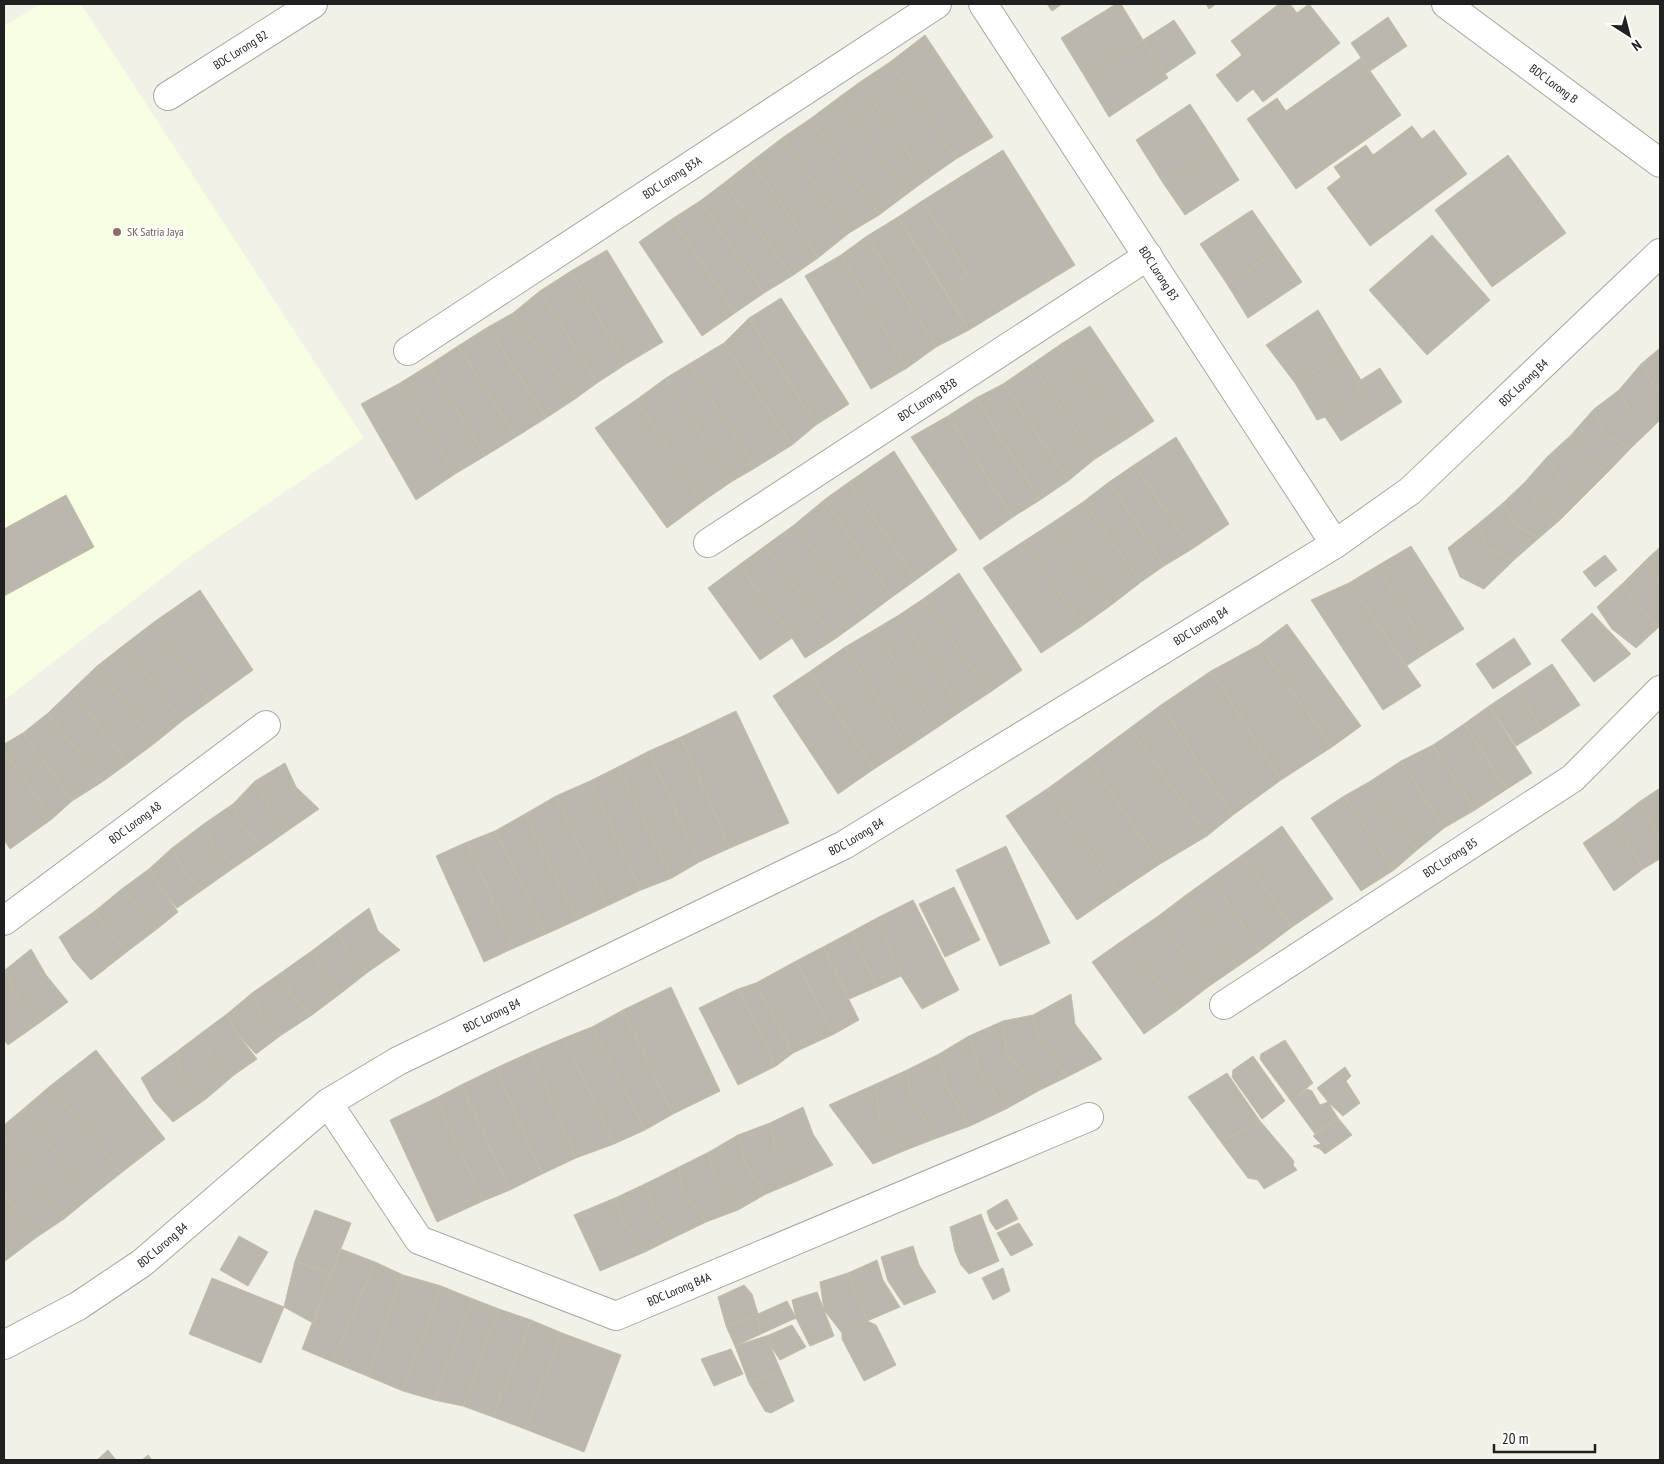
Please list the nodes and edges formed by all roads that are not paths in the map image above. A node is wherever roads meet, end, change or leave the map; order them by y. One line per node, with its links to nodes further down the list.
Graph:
1 (313, 4): 5 (street, BDC Lorong B2)
2 (937, 4): 9 (street, BDC Lorong B3A)
3 (983, 4): 8 (street, BDC Lorong B3)
4 (1446, 4): 6 (street, BDC Lorong B)
5 (168, 96)
6 (1660, 163)
7 (1660, 253): 11 (street, BDC Lorong B4)
8 (1148, 256): 10 (street, BDC Lorong B3B); 11 (street, BDC Lorong B3)
9 (408, 351)
10 (708, 543)
11 (1335, 544): 16 (street, BDC Lorong B4)
12 (1660, 690): 15 (street, BDC Lorong B5)
13 (266, 725): 14 (street, BDC Lorong A8)
14 (4, 921)
15 (1224, 1005)
16 (328, 1103): 17 (street, BDC Lorong B4A); 18 (street, BDC Lorong B4)
17 (1088, 1117)
18 (4, 1345)

